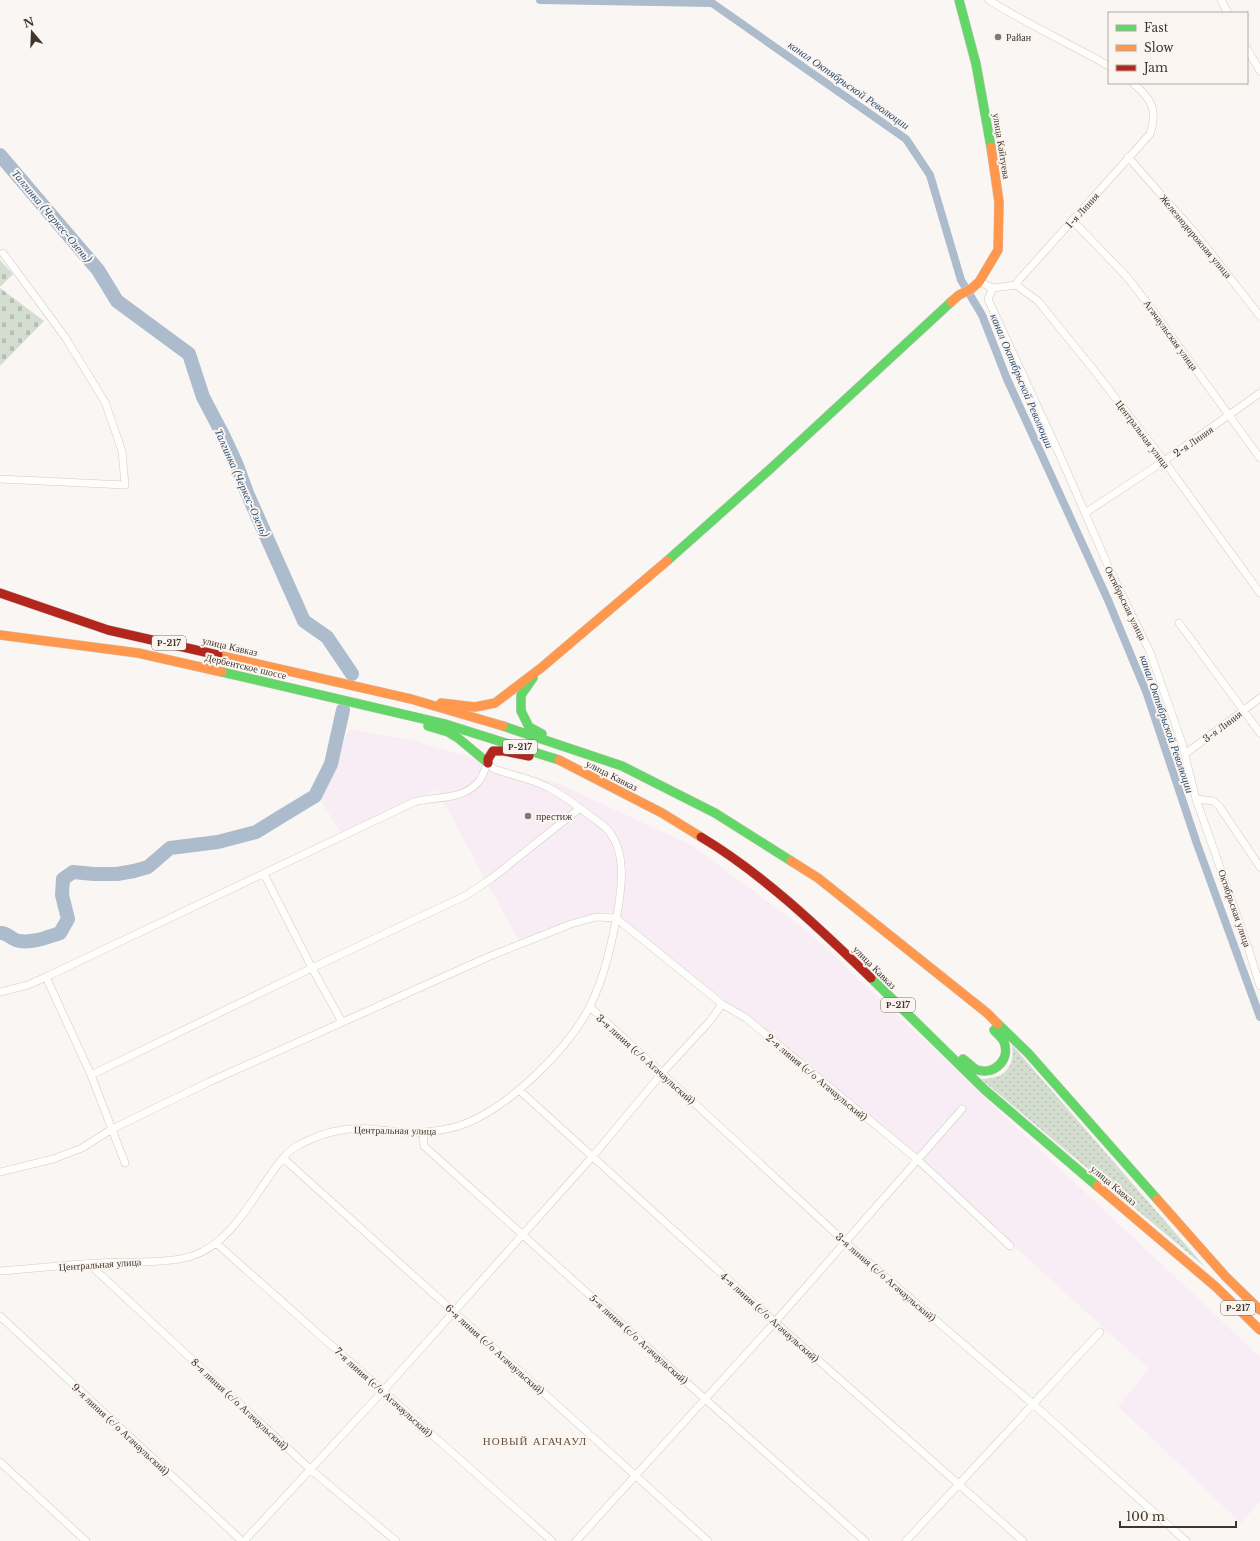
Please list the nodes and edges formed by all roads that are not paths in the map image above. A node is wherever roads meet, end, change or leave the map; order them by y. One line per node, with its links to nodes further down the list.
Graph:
1 (959, 0): 12 (main road, улица Кайтуева)
2 (989, 0): 6 (street)
3 (1221, 0): 4 (street)
4 (1227, 12)
5 (1248, 51): 7 (street)
6 (1108, 65)
7 (1260, 71)
8 (1134, 84): 9 (street, 1-я Линия)
9 (1128, 157): 10 (street, 1-я Линия); 15 (street, Железнодорожная улица)
10 (1072, 220): 13 (street, 1-я Линия); 17 (street, Агачаульская улица)
11 (3, 253): 20 (street)
12 (980, 282): 14 (street); 26 (main road, улица Кайтуева)
13 (1016, 286): 14 (street); 19 (street, Центральная улица)
14 (993, 288): 21 (street, Октябрьская улица)
15 (1260, 316)
16 (1260, 393): 17 (street, 2-я Линия)
17 (1229, 415): 18 (street, Агачаульская улица); 19 (street, 2-я Линия)
18 (1260, 458)
19 (1164, 461): 21 (street, 2-я Линия); 23 (street, Центральная улица)
20 (0, 479)
21 (1085, 513): 34 (street, Октябрьская улица)
22 (0, 593): 28 (main road, улица Кавказ / Р-217)
23 (1260, 593)
24 (1178, 623): 30 (street)
25 (0, 635): 29 (main road, Дербентское шоссе)
26 (541, 668): 28 (main road); 33 (main road)
27 (1260, 698): 30 (street, 3-я Линия)
28 (411, 699): 33 (main road)
29 (383, 708): 32 (main road, Дербентское шоссе); 36 (main road)
30 (1244, 710): 31 (street); 34 (street, 3-я Линия)
31 (1260, 733)
32 (484, 735): 35 (main road, улица Кавказ / Р-217)
33 (562, 746): 42 (main road)
34 (1185, 754): 37 (street, Октябрьская улица)
35 (556, 759): 36 (main road); 47 (main road, улица Кавказ / Р-217)
36 (488, 763): 38 (street, Центральная улица); 40 (street)
37 (1196, 799): 39 (street); 45 (street, Октябрьская улица)
38 (580, 808): 41 (street, Центральная улица); 43 (street)
39 (1260, 867)
40 (264, 874): 43 (street); 44 (street)
41 (616, 918): 48 (street, 2-я линия (с/о Агачаульский)); 49 (street, Центральная улица); 50 (street)
42 (932, 967): 47 (main road); 68 (main road, Р-217)
43 (312, 968): 50 (street); 52 (street)
44 (46, 977): 46 (street); 52 (street)
45 (1260, 986)
46 (0, 992)
47 (892, 1000): 72 (main road, улица Кавказ / Р-217)
48 (722, 1004): 51 (street); 59 (street, 2-я линия (с/о Агачаульский))
49 (590, 1007): 51 (street, 3-я линия (с/о Агачаульский)); 53 (street, Центральная улица)
50 (342, 1022): 55 (street)
51 (662, 1073): 57 (street); 63 (street, 3-я линия (с/о Агачаульский))
52 (91, 1075): 55 (street)
53 (519, 1090): 56 (street, Центральная улица); 57 (street, 4-я линия (с/о Агачаульский))
54 (962, 1109): 59 (street)
55 (112, 1129): 60 (street); 61 (street)
56 (423, 1132): 58 (street, Центральная улица); 62 (street, 5-я линия (с/о Агачаульский))
57 (593, 1156): 62 (street); 71 (street, 4-я линия (с/о Агачаульский))
58 (282, 1158): 64 (street, Центральная улица); 69 (street, 6-я линия (с/о Агачаульский))
59 (918, 1160): 63 (street); 65 (street, 2-я линия (с/о Агачаульский))
60 (126, 1163)
61 (0, 1172)
62 (523, 1234): 69 (street); 75 (street, 5-я линия (с/о Агачаульский))
63 (845, 1242): 71 (street); 76 (street, 3-я линия (с/о Агачаульский))
64 (216, 1243): 66 (street, Центральная улица); 74 (street, 7-я линия (с/о Агачаульский))
65 (1010, 1246)
66 (88, 1263): 67 (street, Центральная улица); 78 (street, 8-я линия (с/о Агачаульский))
67 (0, 1272)
68 (1260, 1310)
69 (454, 1312): 74 (street); 79 (street, 6-я линия (с/о Агачаульский))
70 (0, 1316): 82 (street, 9-я линия (с/о Агачаульский))
71 (775, 1322): 75 (street); 80 (street, 4-я линия (с/о Агачаульский))
72 (1260, 1330)
73 (1100, 1332): 76 (street)
74 (383, 1391): 78 (street); 84 (street, 7-я линия (с/о Агачаульский))
75 (705, 1399): 79 (street); 87 (street, 5-я линия (с/о Агачаульский))
76 (1032, 1404): 80 (street); 90 (street, 3-я линия (с/о Агачаульский))
77 (0, 1462): 81 (street)
78 (310, 1469): 82 (street); 83 (street, 8-я линия (с/о Агачаульский))
79 (634, 1476): 85 (street); 86 (street, 6-я линия (с/о Агачаульский))
80 (958, 1485): 88 (street); 89 (street, 4-я линия (с/о Агачаульский))
81 (86, 1541)
82 (243, 1541)
83 (396, 1541)
84 (552, 1541)
85 (576, 1541)
86 (708, 1541)
87 (865, 1541)
88 (906, 1541)
89 (1023, 1541)
90 (1186, 1541)

